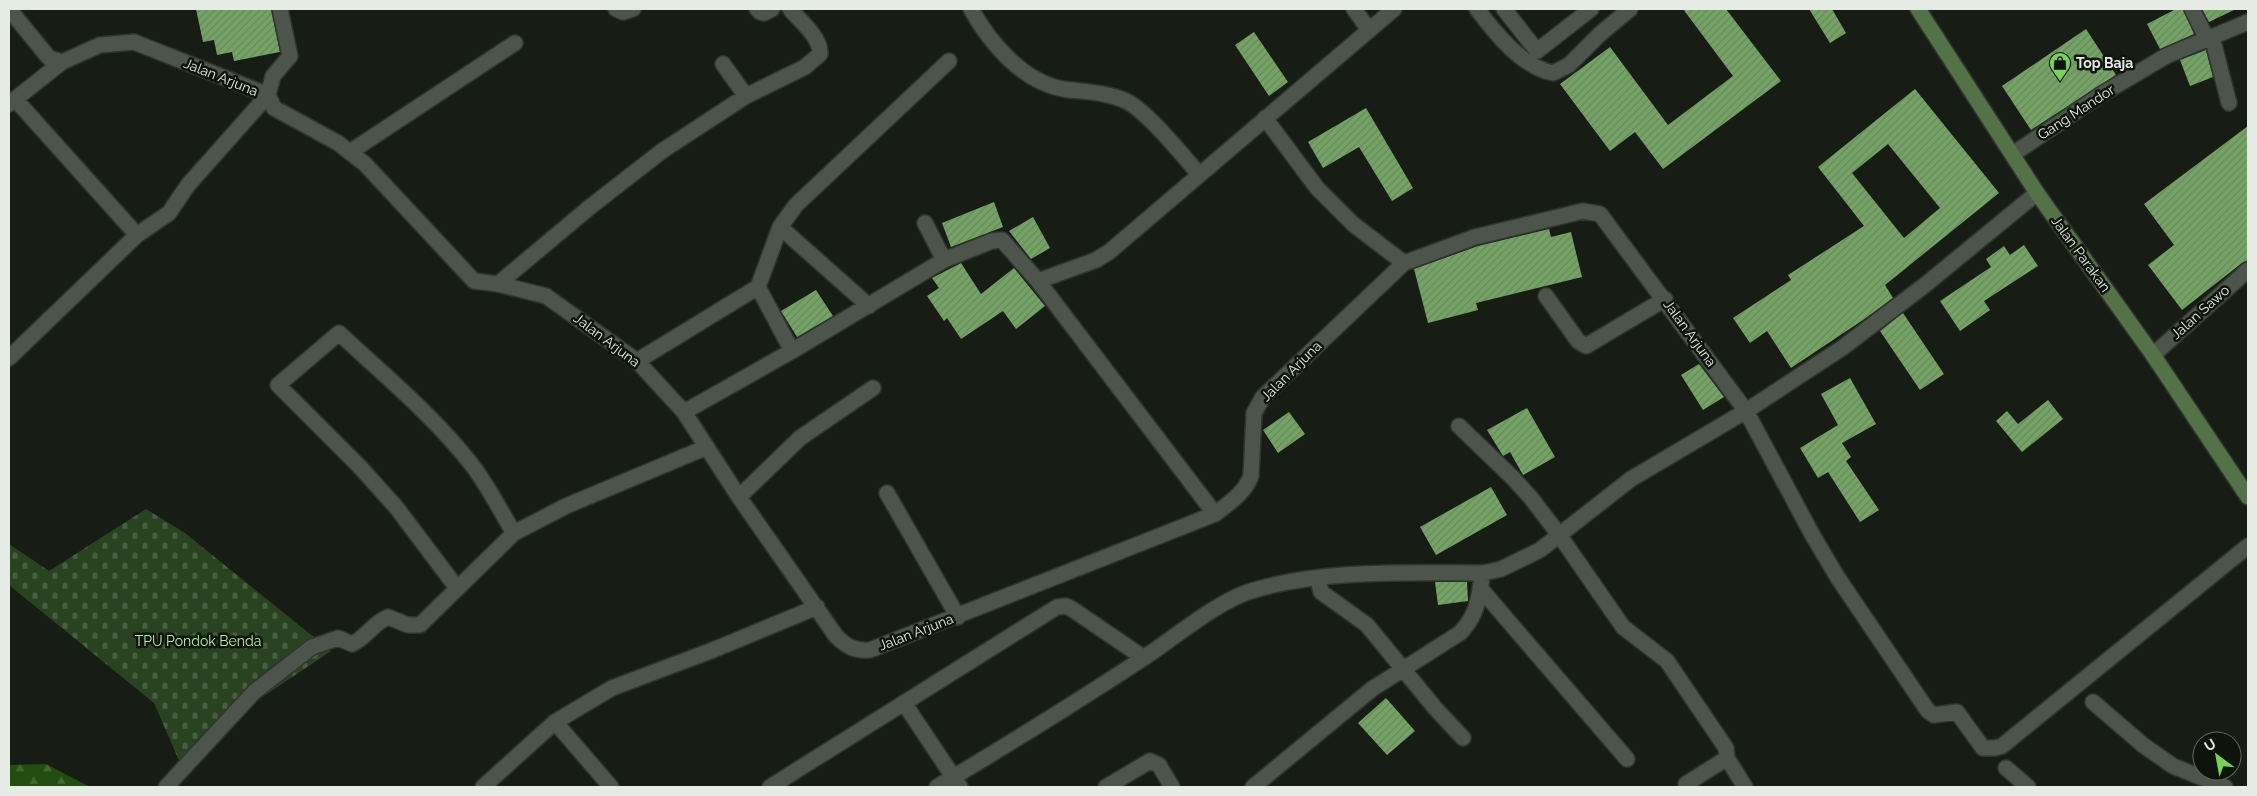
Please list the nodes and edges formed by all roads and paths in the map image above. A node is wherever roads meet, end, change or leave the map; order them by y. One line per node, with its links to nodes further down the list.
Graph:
1 (616, 9): 2 (street)
2 (633, 9)
3 (757, 9): 4 (street)
4 (772, 9)
5 (790, 9): 25 (street)
6 (971, 9): 31 (street)
7 (1354, 9): 18 (street)
8 (1394, 9): 18 (street)
9 (1477, 9): 12 (street)
10 (1504, 9): 11 (street)
11 (1591, 9)
12 (1630, 9)
13 (1918, 9): 30 (street, Jalan Parakan)
14 (2192, 9): 19 (street)
15 (9, 10): 22 (street)
16 (286, 11): 24 (street)
17 (2248, 22): 19 (street, Gang Mandor)
18 (1369, 30): 28 (street)
19 (2210, 38): 27 (street); 30 (street, Gang Mandor)
20 (515, 43): 29 (street)
21 (949, 61): 34 (street)
22 (62, 62): 24 (street, Jalan Arjuna); 26 (street, Jalan Arjuna)
23 (724, 64): 25 (street)
24 (268, 95): 29 (street, Jalan Arjuna); 35 (street)
25 (746, 96): 40 (street)
26 (12, 101): 35 (street)
27 (2229, 103)
28 (1265, 118): 31 (street); 37 (street)
29 (350, 152): 40 (street, Jalan Arjuna)
30 (2013, 154): 32 (street, Jalan Parakan)
31 (1199, 174): 39 (street)
32 (2037, 193): 46 (street, Jalan Parakan); 50 (street)
33 (924, 223): 36 (street)
34 (780, 227): 41 (street); 44 (street)
35 (137, 235): 47 (street)
36 (944, 260): 39 (street); 44 (street)
37 (1404, 262): 43 (street, Jalan Arjuna); 57 (street, Jalan Arjuna)
38 (2248, 270): 46 (street, Jalan Sawo)
39 (1038, 281): 57 (street)
40 (498, 284): 48 (street, Jalan Arjuna)
41 (758, 288): 45 (street); 48 (street)
42 (1546, 296): 43 (street)
43 (1666, 299): 50 (street, Jalan Arjuna)
44 (869, 306): 45 (street)
45 (792, 351): 51 (street)
46 (2153, 354): 56 (street, Jalan Parakan)
47 (9, 358)
48 (637, 361): 51 (street, Jalan Arjuna)
49 (873, 388): 55 (street)
50 (1746, 411): 59 (street); 60 (street, Jalan Arjuna)
51 (684, 412): 53 (street, Jalan Arjuna)
52 (1459, 426): 59 (street)
53 (707, 447): 55 (street, Jalan Arjuna); 58 (street)
54 (887, 493): 66 (street)
55 (739, 497): 65 (street, Jalan Arjuna)
56 (2248, 497)
57 (1215, 514): 66 (street, Jalan Arjuna)
58 (514, 533): 63 (street); 63 (street)
59 (1560, 536): 61 (street); 73 (street)
60 (2248, 546)
61 (1483, 573): 62 (street); 64 (street)
62 (1318, 579): 67 (street); 68 (street)
63 (457, 588): 78 (street)
64 (1480, 588): 68 (street); 74 (street)
65 (817, 607): 66 (street, Jalan Arjuna); 71 (street)
66 (958, 617)
67 (1144, 658): 70 (street); 76 (street)
68 (1402, 669): 72 (street); 85 (street)
69 (2093, 702): 88 (street)
70 (904, 703): 76 (street); 81 (street)
71 (555, 722): 79 (street); 80 (street)
72 (1463, 738)
73 (1727, 758): 77 (street); 86 (street)
74 (1627, 759)
75 (2006, 768): 87 (street)
76 (957, 782): 82 (street)
77 (1686, 784)
78 (166, 787)
79 (483, 787)
80 (611, 787)
81 (770, 787)
82 (937, 787)
83 (1106, 787): 84 (street)
84 (1172, 787)
85 (1253, 787)
86 (1745, 787)
87 (2028, 787)
88 (2225, 787)

